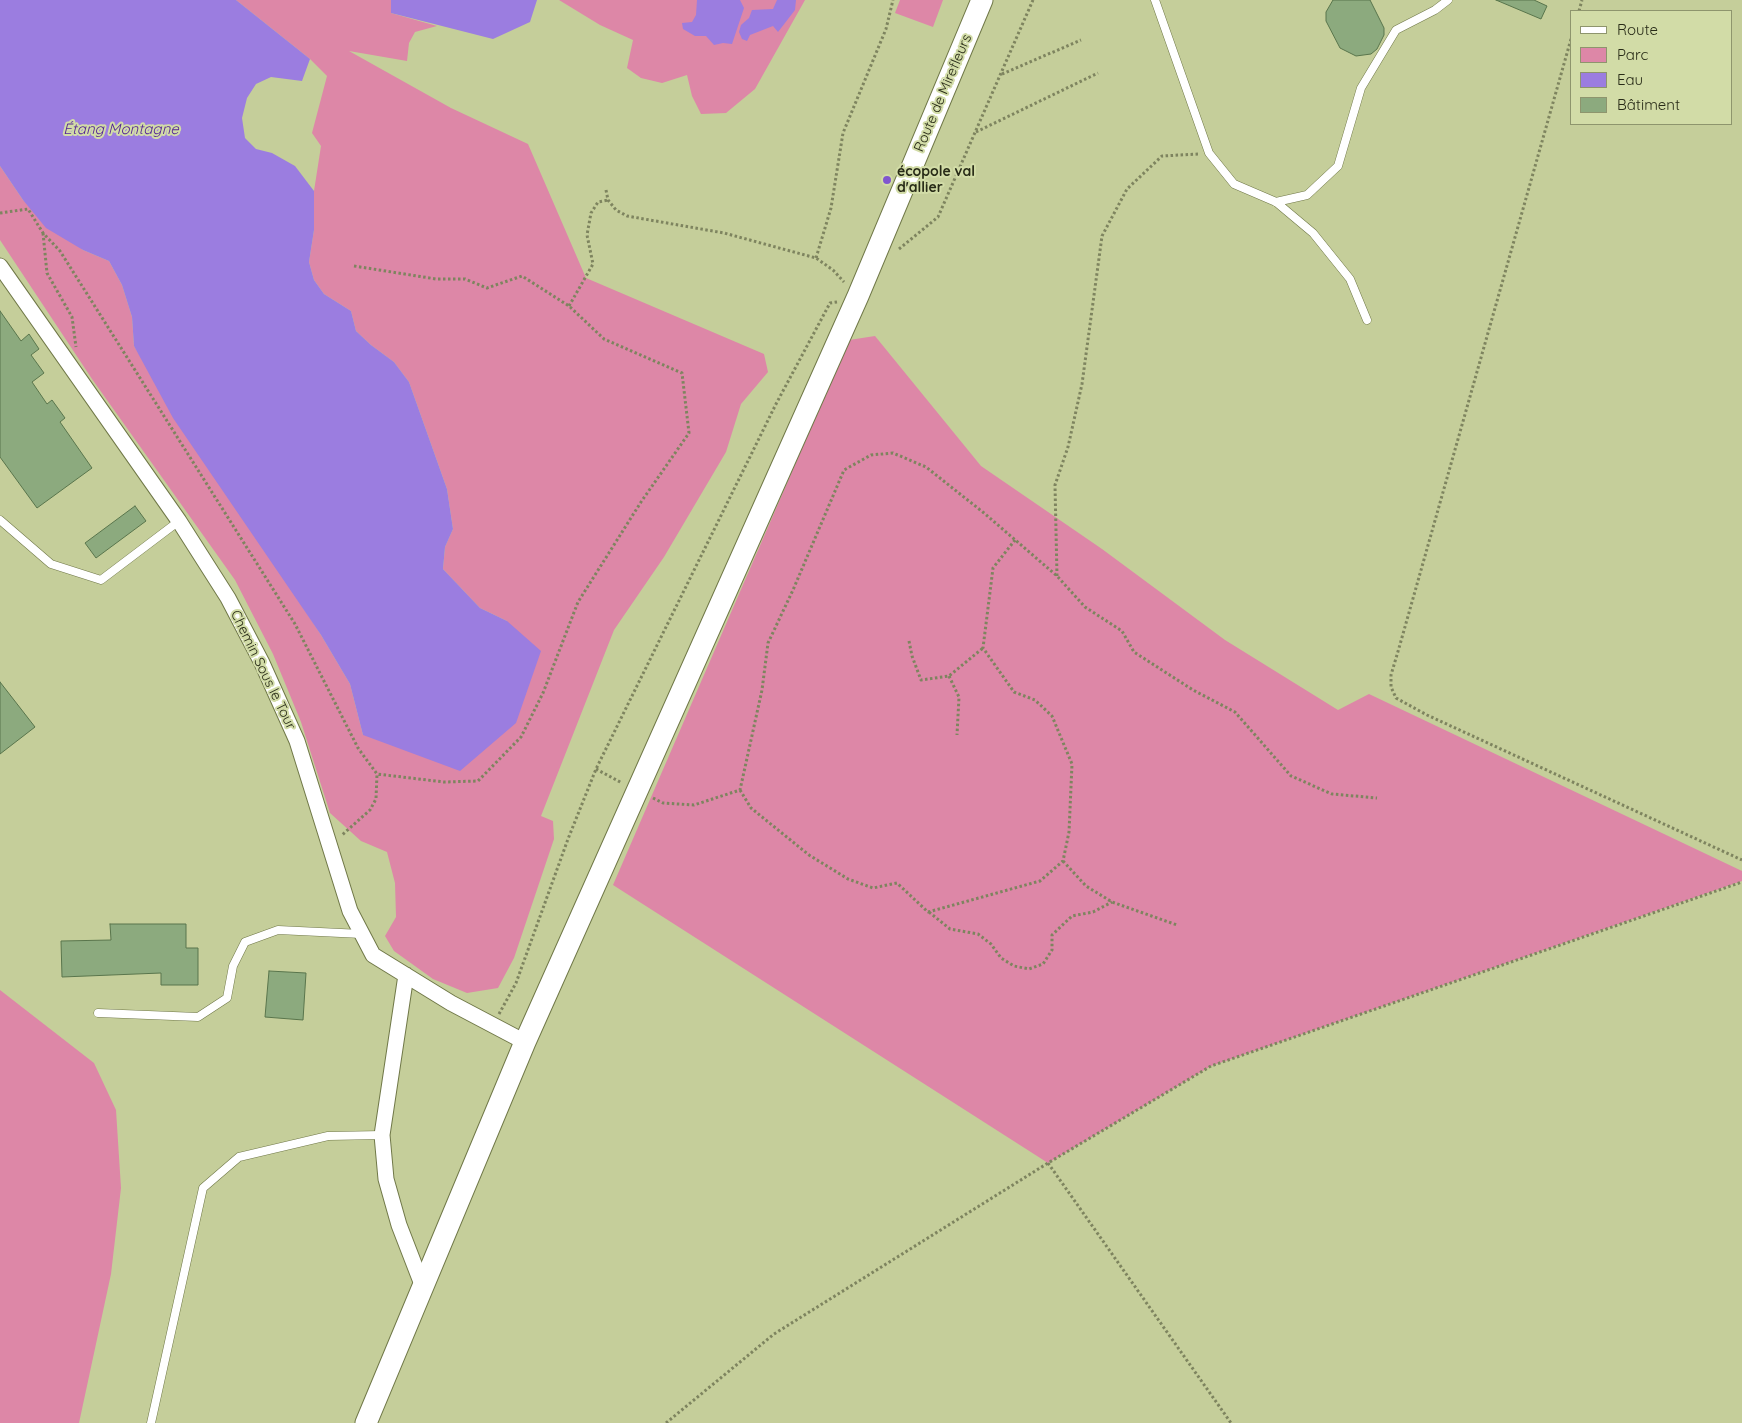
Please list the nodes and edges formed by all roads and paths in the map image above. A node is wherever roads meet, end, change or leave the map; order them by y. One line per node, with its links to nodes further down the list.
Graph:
1 (893, 0): 18 (path)
2 (982, 0): 21 (street, Route de Mirefleurs)
3 (1033, 0): 9 (path)
4 (1155, 0): 11 (lane)
5 (1448, 0): 14 (lane)
6 (1081, 40): 9 (path)
7 (1570, 43): 39 (path)
8 (1098, 73): 10 (path)
9 (1001, 74): 10 (path)
10 (976, 132): 17 (path)
11 (1209, 153): 14 (lane); 28 (path)
12 (606, 190): 13 (path)
13 (608, 200): 18 (path); 22 (path)
14 (1276, 202): 23 (lane)
15 (0, 213): 16 (path)
16 (43, 233): 24 (path); 34 (path)
17 (896, 251)
18 (816, 258): 21 (path)
19 (0, 266): 24 (street, Chemin Sous le Tour)
20 (354, 266): 22 (path)
21 (858, 296): 33 (path); 36 (street, Route de Mirefleurs)
22 (570, 306): 34 (path)
23 (1366, 320)
24 (69, 364): 26 (street, Chemin Sous le Tour)
25 (0, 520): 26 (lane)
26 (179, 521): 38 (street, Chemin Sous le Tour)
27 (1015, 540): 28 (path); 30 (path); 35 (path)
28 (1056, 576): 37 (path)
29 (909, 641): 31 (path)
30 (983, 648): 31 (path); 40 (path)
31 (949, 676): 32 (path)
32 (957, 735)
33 (596, 769): 36 (path); 48 (path)
34 (377, 774): 38 (path)
35 (740, 790): 36 (path); 43 (path)
36 (636, 791): 49 (street, Route de Mirefleurs)
37 (1377, 798)
38 (330, 849): 45 (street, Chemin Sous le Tour)
39 (1742, 860)
40 (1063, 861): 42 (path); 43 (path)
41 (1742, 882): 51 (path)
42 (1112, 902): 43 (path); 44 (path)
43 (928, 912)
44 (1177, 925)
45 (362, 934): 46 (street, Chemin Sous le Tour); 47 (lane)
46 (406, 974): 48 (street, Chemin Sous le Tour); 50 (street)
47 (98, 1013)
48 (493, 1025): 49 (street, Chemin Sous le Tour)
49 (525, 1042): 52 (street, Route de Mirefleurs)
50 (382, 1135): 52 (street); 53 (lane)
51 (1048, 1163): 55 (path); 56 (path)
52 (423, 1287): 54 (street, Route de Mirefleurs)
53 (151, 1423)
54 (366, 1423)
55 (666, 1423)
56 (1231, 1423)

